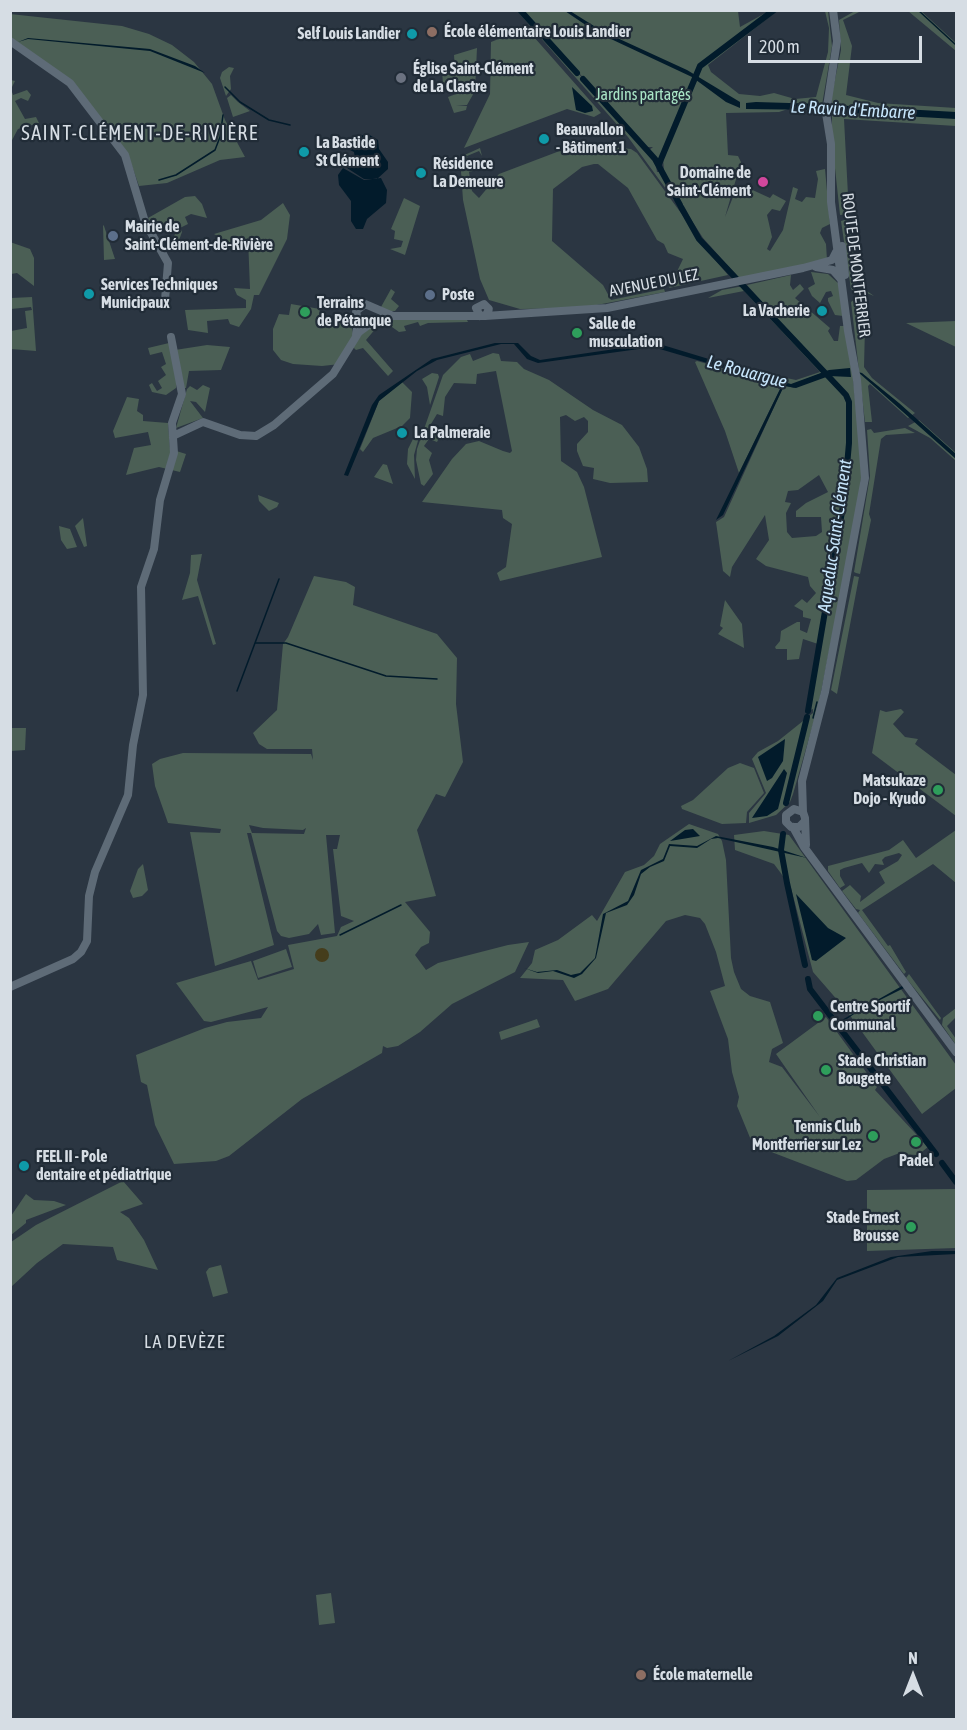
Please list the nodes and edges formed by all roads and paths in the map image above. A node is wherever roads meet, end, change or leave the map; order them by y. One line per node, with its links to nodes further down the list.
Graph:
1 (833, 10): 3 (street, ROUTE DE MONTFERRIER)
2 (14, 44): 6 (street)
3 (831, 177): 4 (street, ROUTE DE MONTFERRIER); 4 (street, ROUTE DE MONTFERRIER)
4 (836, 264): 5 (street, ROUTE DE MONTFERRIER); 5 (street); 9 (street, AVENUE DU LEZ)
5 (843, 280): 16 (street, ROUTE DE MONTFERRIER)
6 (165, 300)
7 (376, 310): 10 (street); 11 (street); 12 (street)
8 (480, 313): 9 (street, AVENUE DU LEZ); 9 (street, AVENUE DU LEZ); 10 (street, AVENUE DU LEZ)
9 (508, 313)
10 (393, 316): 12 (street)
11 (358, 321): 12 (street); 13 (street)
12 (372, 323): 13 (street)
13 (356, 335): 15 (street)
14 (171, 337): 15 (street)
15 (176, 434): 21 (street)
16 (802, 783): 17 (street); 18 (street)
17 (789, 810): 18 (street); 19 (street)
18 (803, 817): 19 (street); 20 (street)
19 (793, 827): 20 (street)
20 (807, 851): 22 (street)
21 (10, 987)
22 (957, 1052)

